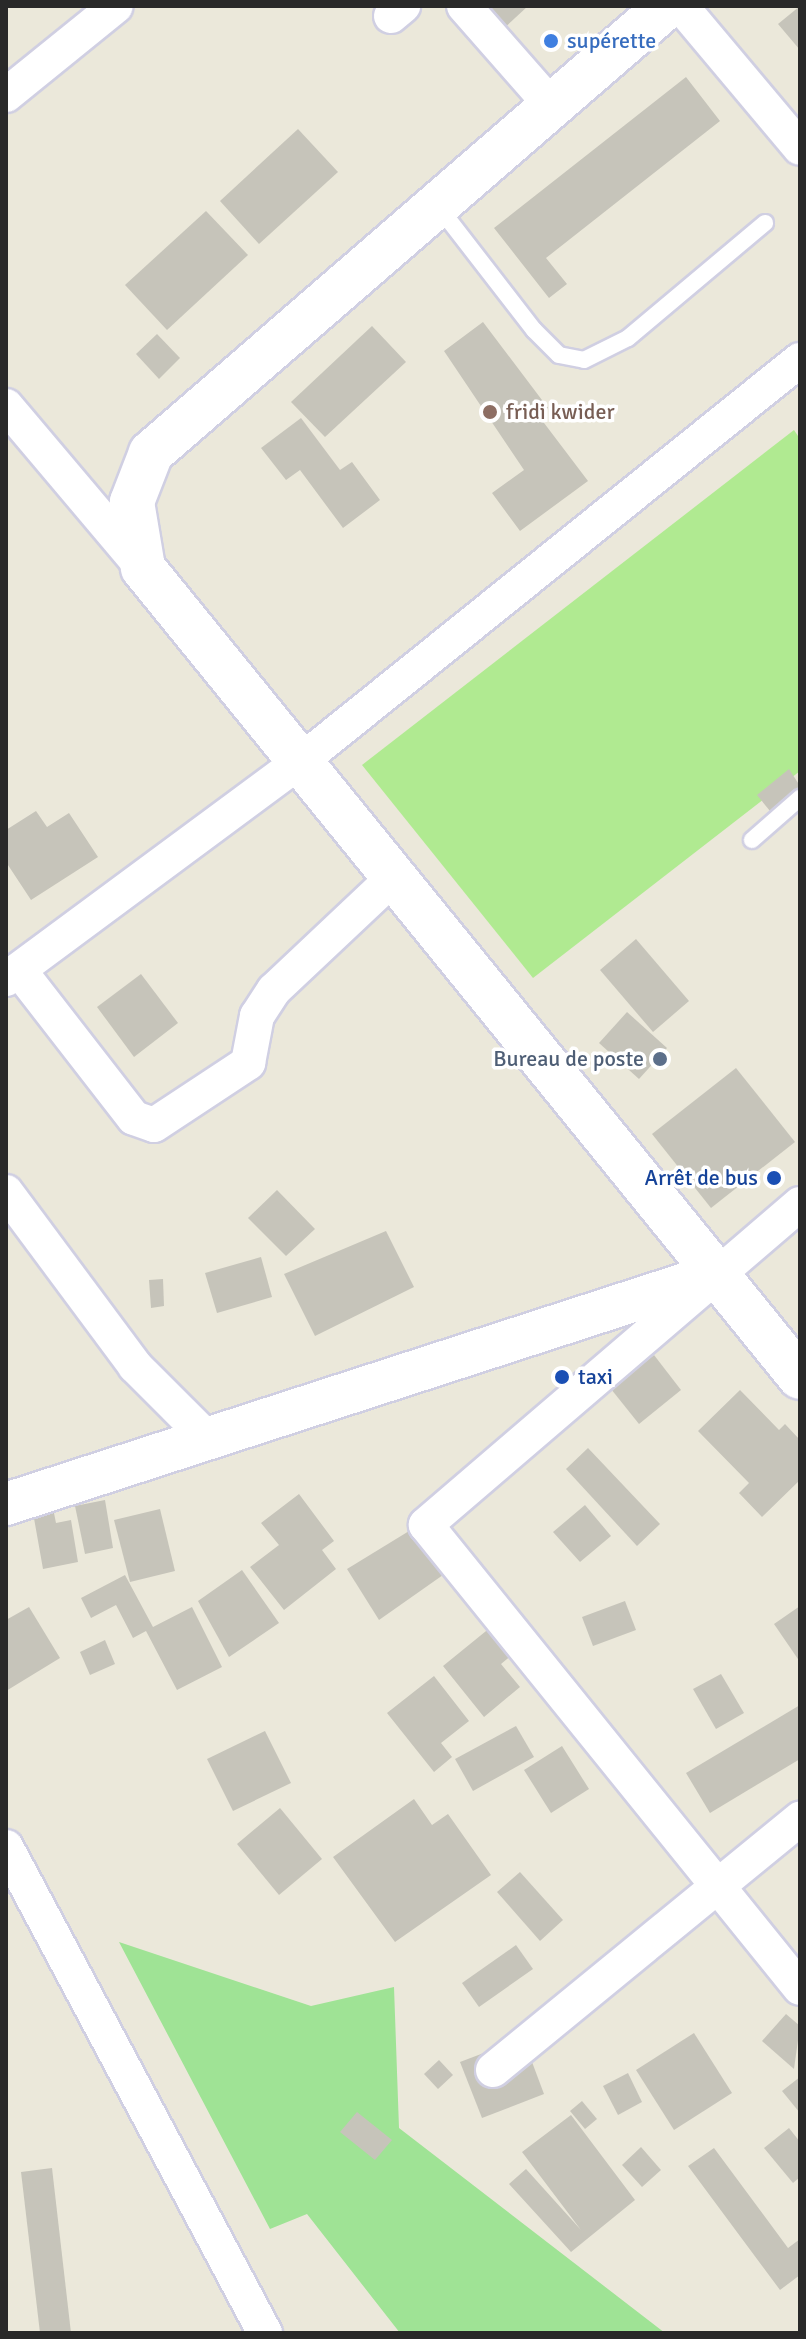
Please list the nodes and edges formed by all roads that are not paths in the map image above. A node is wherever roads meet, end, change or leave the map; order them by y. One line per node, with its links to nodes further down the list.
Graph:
1 (116, 6): 5 (street)
2 (464, 6): 6 (street)
3 (667, 6): 6 (main road)
4 (681, 6): 7 (street)
5 (6, 95)
6 (552, 106): 8 (main road)
7 (800, 148)
8 (437, 205): 9 (lane); 12 (main road)
9 (765, 223)
10 (800, 360): 13 (street)
11 (6, 406): 12 (street)
12 (143, 568): 13 (main road)
13 (301, 761): 16 (main road); 17 (street)
14 (800, 798): 15 (lane)
15 (752, 840)
16 (394, 877): 17 (street); 20 (main road)
17 (13, 974)
18 (6, 1192): 22 (street)
19 (800, 1204): 20 (street)
20 (716, 1274): 21 (main road); 22 (street); 26 (street)
21 (800, 1377)
22 (207, 1438): 23 (street)
23 (6, 1504)
24 (800, 1819): 26 (street)
25 (6, 1847): 29 (street)
26 (718, 1885): 27 (street); 28 (street)
27 (800, 1988)
28 (493, 2070)
29 (265, 2333)

